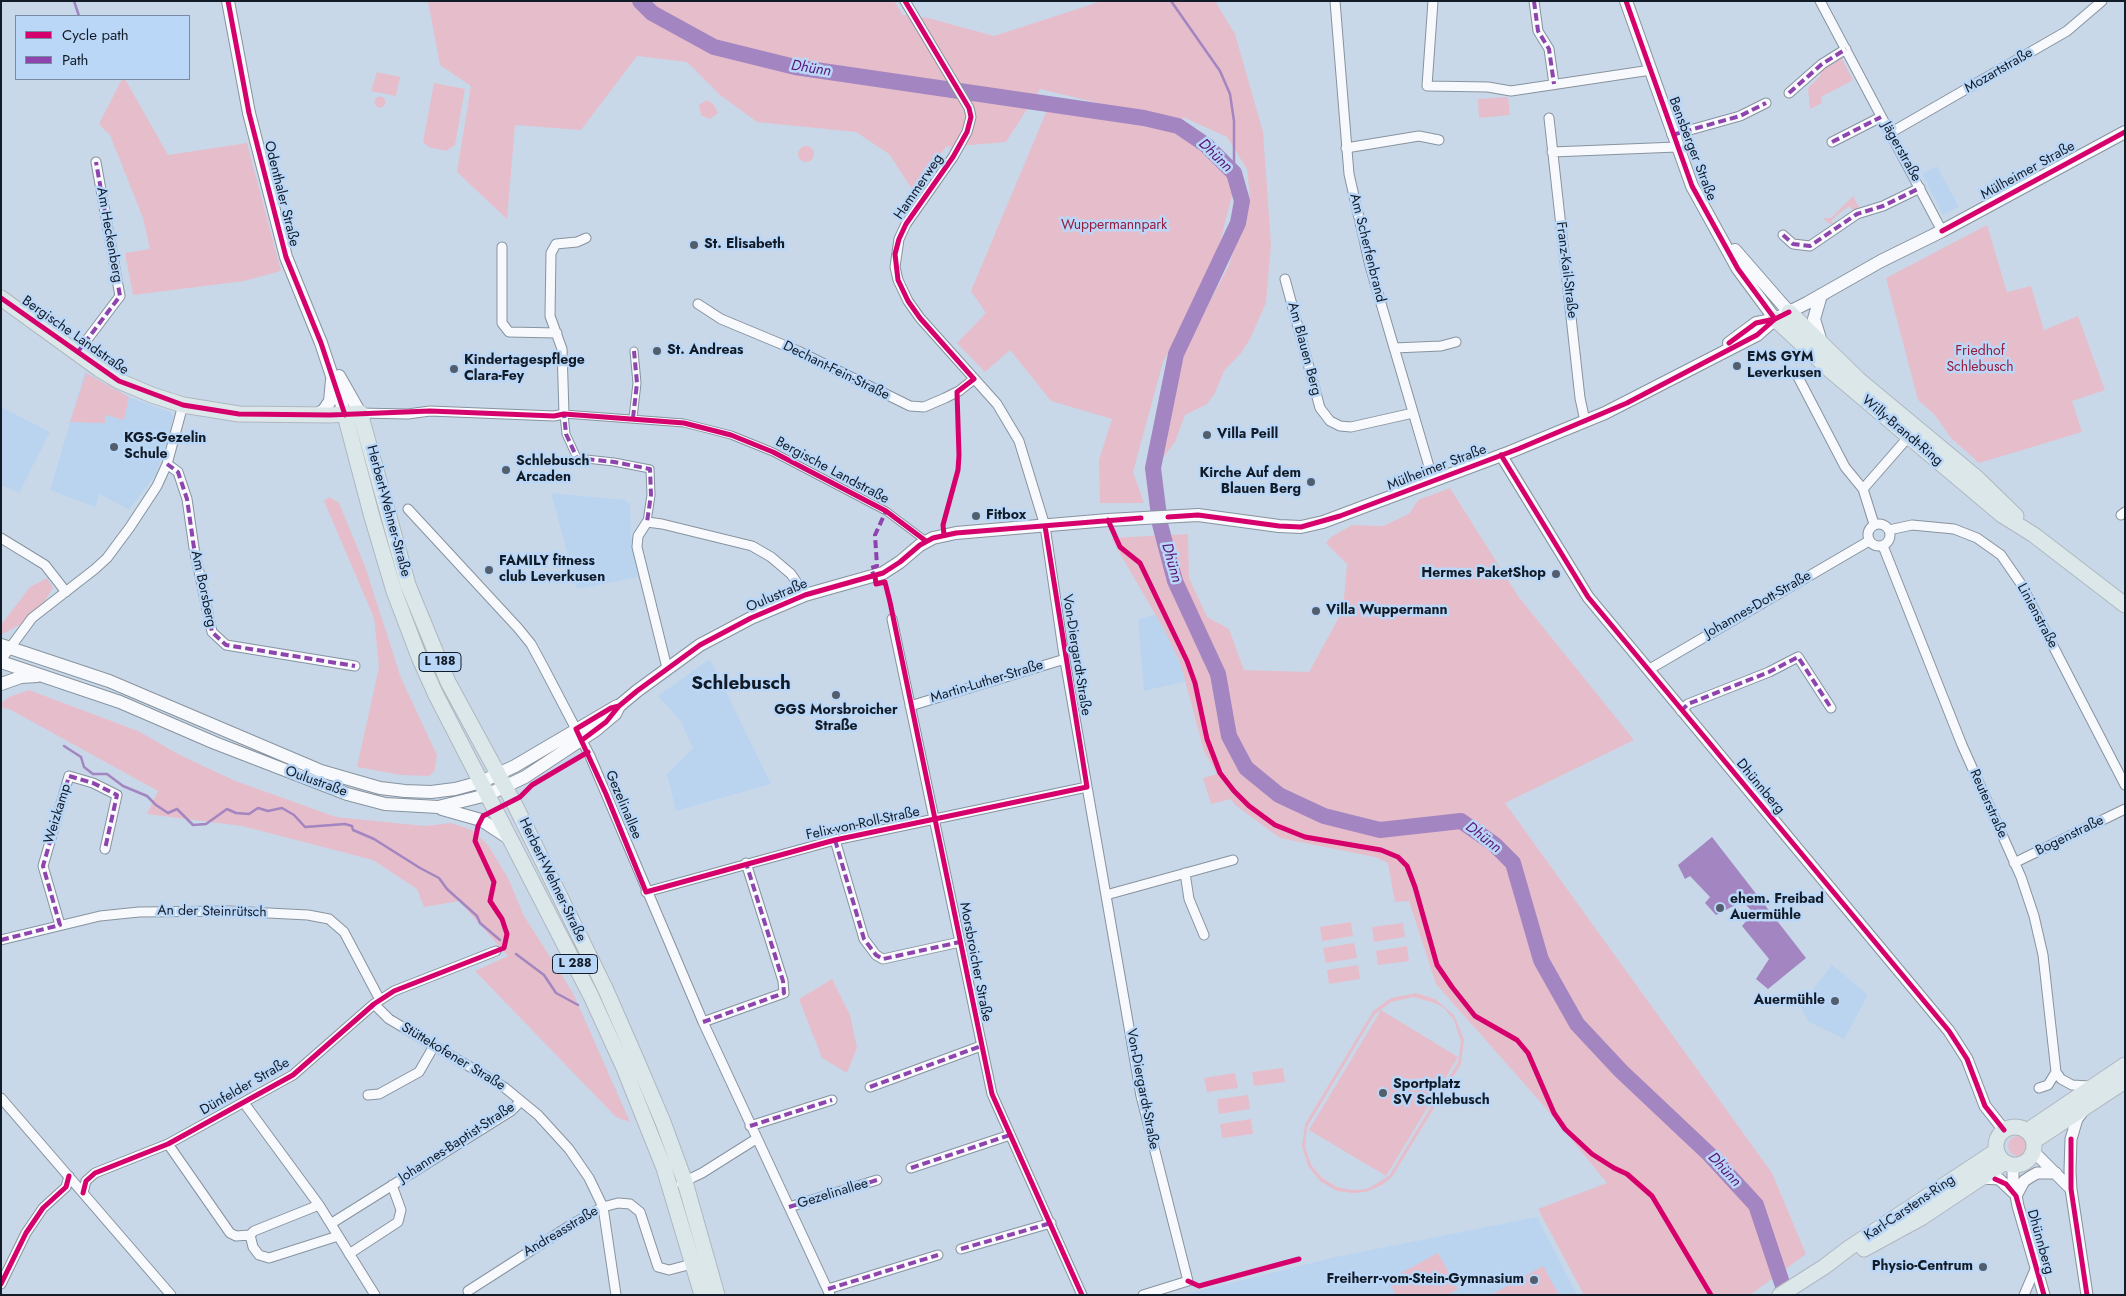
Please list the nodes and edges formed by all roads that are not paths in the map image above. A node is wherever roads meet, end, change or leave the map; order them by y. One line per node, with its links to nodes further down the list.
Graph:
1 (228, 1): 37 (main road, Odenthaler Straße)
2 (905, 1): 44 (street, Hammerweg)
3 (1335, 1): 22 (street, Am Scherfenbrand)
4 (1434, 1): 11 (street)
5 (1534, 1): 11 (street)
6 (1626, 1): 10 (main road, Bensberger Straße)
7 (1820, 1): 9 (street, Jägerstraße)
8 (2102, 1): 17 (street, Mozartstraße)
9 (1846, 49): 12 (street); 14 (street, Jägerstraße)
10 (1651, 70): 11 (street); 18 (main road, Bensberger Straße)
11 (1554, 84)
12 (1789, 93)
13 (1766, 103): 18 (street)
14 (1881, 116): 17 (street, Jägerstraße); 20 (street, Jägerstraße)
15 (1549, 118): 23 (street, Franz-Kail-Straße)
16 (2125, 132): 26 (main road, Mülheimer Straße)
17 (1890, 133): 25 (street, Jägerstraße)
18 (1672, 135): 21 (main road, Bensberger Straße)
19 (1439, 140): 22 (street)
20 (1832, 142)
21 (1677, 147): 23 (street); 34 (main road, Bensberger Straße)
22 (1346, 148): 39 (street, Am Scherfenbrand)
23 (1552, 152): 51 (street, Franz-Kail-Straße)
24 (96, 162): 41 (street, Am Heckenberg)
25 (1920, 188): 26 (street, Jägerstraße); 27 (street, Jägerstraße)
26 (1942, 231): 31 (main road, Mülheimer Straße)
27 (1782, 235)
28 (586, 238): 35 (street)
29 (502, 247): 35 (street)
30 (1285, 279): 46 (street, Am Blauen Berg)
31 (1821, 295): 34 (main road, Mülheimer Straße); 38 (main road)
32 (1, 298): 41 (main road, Bergische Landstraße)
33 (698, 304): 44 (street, Dechant-Fein-Straße)
34 (1782, 315): 38 (main road, Willy-Brandt-Ring); 51 (main road, Mülheimer Straße); 52 (main road, Willy-Brandt-Ring)
35 (557, 333): 48 (street)
36 (1456, 342): 39 (street)
37 (321, 343): 42 (main road, Odenthaler Straße); 47 (main road, Odenthaler Straße)
38 (1822, 344): 52 (main road, Willy-Brandt-Ring)
39 (1394, 348): 46 (street, Am Scherfenbrand)
40 (634, 351): 50 (street)
41 (76, 353): 45 (main road, Bergische Landstraße)
42 (332, 375): 47 (main road, Odenthaler Straße); 49 (main road)
43 (1797, 375): 57 (street)
44 (974, 379): 61 (street, Hammerweg)
45 (183, 405): 49 (main road, Bergische Landstraße); 55 (street)
46 (1412, 413): 56 (street, Am Scherfenbrand)
47 (353, 414): 48 (street, Bergische Landstraße); 49 (main road, Bergische Landstraße); 53 (main road, Herbert-Wehner-Straße / L 188); 83 (main road, Herbert-Wehner-Straße / L 188)
48 (564, 414): 50 (street, Bergische Landstraße); 59 (street)
49 (316, 415): 53 (main road)
50 (633, 418): 64 (street, Bergische Landstraße)
51 (1585, 421): 54 (main road, Mülheimer Straße)
52 (1913, 433): 57 (street); 69 (main road, Willy-Brandt-Ring)
53 (353, 446): 86 (main road, Herbert-Wehner-Straße / L 188)
54 (1501, 455): 56 (main road, Mülheimer Straße); 76 (street, Dhünnberg)
55 (167, 464): 67 (street); 74 (street, Am Borsberg)
56 (1433, 480): 61 (main road, Mülheimer Straße)
57 (1863, 489): 60 (street)
58 (408, 509): 82 (street, Gezelinallee)
59 (647, 522): 68 (street); 75 (street)
60 (1874, 524): 62 (street); 65 (street)
61 (1045, 526): 64 (main road); 72 (street, Von-Diergardt-Straße)
62 (1889, 530): 66 (street); 84 (street, Linienstraße)
63 (1, 538): 67 (street)
64 (926, 541): 68 (main road, Oulustraße)
65 (1869, 541): 66 (street); 76 (street, Johannes-Dott-Straße)
66 (1883, 546): 94 (street, Reuterstraße)
67 (66, 592): 71 (street)
68 (805, 595): 75 (main road, Oulustraße)
69 (2125, 606)
70 (892, 619): 79 (street, Morsbroicher Straße)
71 (5, 645): 73 (street); 86 (main road, Oulustraße)
72 (1065, 659): 79 (street, Martin-Luther-Straße); 85 (street, Von-Diergardt-Straße)
73 (1, 661): 77 (main road, Oulustraße)
74 (355, 666)
75 (667, 668): 82 (main road, Oulustraße)
76 (1648, 670): 81 (street, Dhünnberg)
77 (44, 675): 78 (main road); 87 (main road, Oulustraße)
78 (1, 684)
79 (910, 706): 89 (street, Morsbroicher Straße)
80 (1831, 708): 81 (street)
81 (1681, 711): 122 (street, Dhünnberg)
82 (579, 734): 83 (main road, Oulustraße); 97 (street, Gezelinallee)
83 (502, 781): 86 (main road, Oulustraße); 133 (main road, Herbert-Wehner-Straße / L 288)
84 (2125, 785)
85 (1087, 787): 89 (street, Felix-von-Roll-Straße); 98 (street, Von-Diergardt-Straße)
86 (484, 789): 87 (main road, Oulustraße); 90 (main road, Herbert-Wehner-Straße / L 288)
87 (438, 807): 90 (main road)
88 (2125, 809): 94 (street, Bogenstraße)
89 (935, 819): 91 (street, Felix-von-Roll-Straße); 102 (street, Morsbroicher Straße)
90 (511, 840): 135 (main road, Herbert-Wehner-Straße / L 288)
91 (835, 840): 95 (street, Felix-von-Roll-Straße); 104 (street, Felix-von-Roll-Straße)
92 (105, 849): 99 (street, Weizkamp)
93 (1233, 860): 96 (street)
94 (2014, 863): 110 (street, Reuterstraße)
95 (746, 864): 97 (street, Felix-von-Roll-Straße); 106 (street)
96 (1185, 873): 98 (street); 100 (street)
97 (646, 892): 106 (street, Gezelinallee)
98 (1106, 895): 162 (street, Von-Diergardt-Straße)
99 (60, 925): 101 (street, An der Steinrütsch); 105 (street, An der Steinrütsch)
100 (1204, 935)
101 (1, 940)
102 (960, 942): 104 (street, Morsbroicher Straße); 108 (street, Morsbroicher Straße)
103 (496, 951): 105 (street, Dünfelder Straße)
104 (883, 959)
105 (377, 1002): 107 (street, Stüttekofener Straße); 119 (street, Dünfelder Straße)
106 (703, 1022): 121 (street, Gezelinallee)
107 (434, 1046): 115 (street); 118 (street, Stüttekofener Straße)
108 (981, 1046): 113 (street); 123 (street, Morsbroicher Straße)
109 (2125, 1065): 112 (main road)
110 (2056, 1072): 112 (street); 114 (street)
111 (2125, 1081): 120 (main road)
112 (2092, 1086): 125 (main road)
113 (870, 1087)
114 (2039, 1088)
115 (368, 1095)
116 (1, 1098): 130 (street)
117 (832, 1100): 121 (street)
118 (521, 1101): 134 (street, Johannes-Baptist-Straße); 141 (street, Stüttekofener Straße)
119 (244, 1103): 126 (street, Dünfelder Straße); 139 (street)
120 (2085, 1107): 125 (main road); 136 (street)
121 (750, 1126): 124 (street, Gezelinallee)
122 (2004, 1130): 125 (main road); 127 (main road, Dhünnberg)
123 (1010, 1135): 128 (street); 143 (street, Morsbroicher Straße)
124 (756, 1139): 133 (street); 140 (street, Gezelinallee)
125 (2032, 1141): 127 (main road); 129 (street)
126 (168, 1144): 137 (street, Dünfelder Straße); 144 (street)
127 (2005, 1159): 131 (main road, Karl-Carstens-Ring); 138 (street, Dhünnberg); 151 (main road, Karl-Carstens-Ring)
128 (911, 1168)
129 (2056, 1173): 136 (street); 138 (street)
130 (69, 1176): 137 (street); 153 (street)
131 (1981, 1178): 138 (street); 151 (main road, Karl-Carstens-Ring)
132 (877, 1180): 140 (street, Gezelinallee)
133 (685, 1182): 135 (street); 149 (main road, Herbert-Wehner-Straße / L 288)
134 (392, 1185): 142 (street, Johannes-Baptist-Straße); 147 (street, Johannes-Baptist-Straße)
135 (670, 1187): 150 (main road, Herbert-Wehner-Straße / L 288)
136 (2071, 1189): 166 (street)
137 (83, 1192): 156 (street)
138 (2016, 1196): 152 (street, Dhünnberg)
139 (319, 1205): 142 (street); 144 (street)
140 (789, 1207): 154 (street, Gezelinallee)
141 (603, 1208): 150 (street, Andreasstraße); 155 (street, Andreasstraße); 158 (street, Stüttekofener Straße)
142 (332, 1223): 145 (street)
143 (1051, 1223): 146 (street); 161 (street, Morsbroicher Straße)
144 (250, 1236): 145 (street)
145 (338, 1236): 147 (street)
146 (961, 1249)
147 (349, 1254): 157 (street)
148 (938, 1256): 154 (street, Gezelinallee)
149 (708, 1260): 150 (street, Andreasstraße); 160 (main road, Herbert-Wehner-Straße / L 288)
150 (693, 1264): 159 (main road, Herbert-Wehner-Straße / L 288)
151 (1824, 1267): 163 (main road, Karl-Carstens-Ring)
152 (2036, 1267): 164 (street); 165 (street, Dhünnberg)
153 (1, 1284)
154 (829, 1292)
155 (467, 1293)
156 (171, 1295)
157 (375, 1295)
158 (616, 1295)
159 (702, 1295)
160 (717, 1295)
161 (1082, 1295)
162 (1143, 1295)
163 (1780, 1295)
164 (2024, 1295)
165 (2044, 1295)
166 (2087, 1295)

